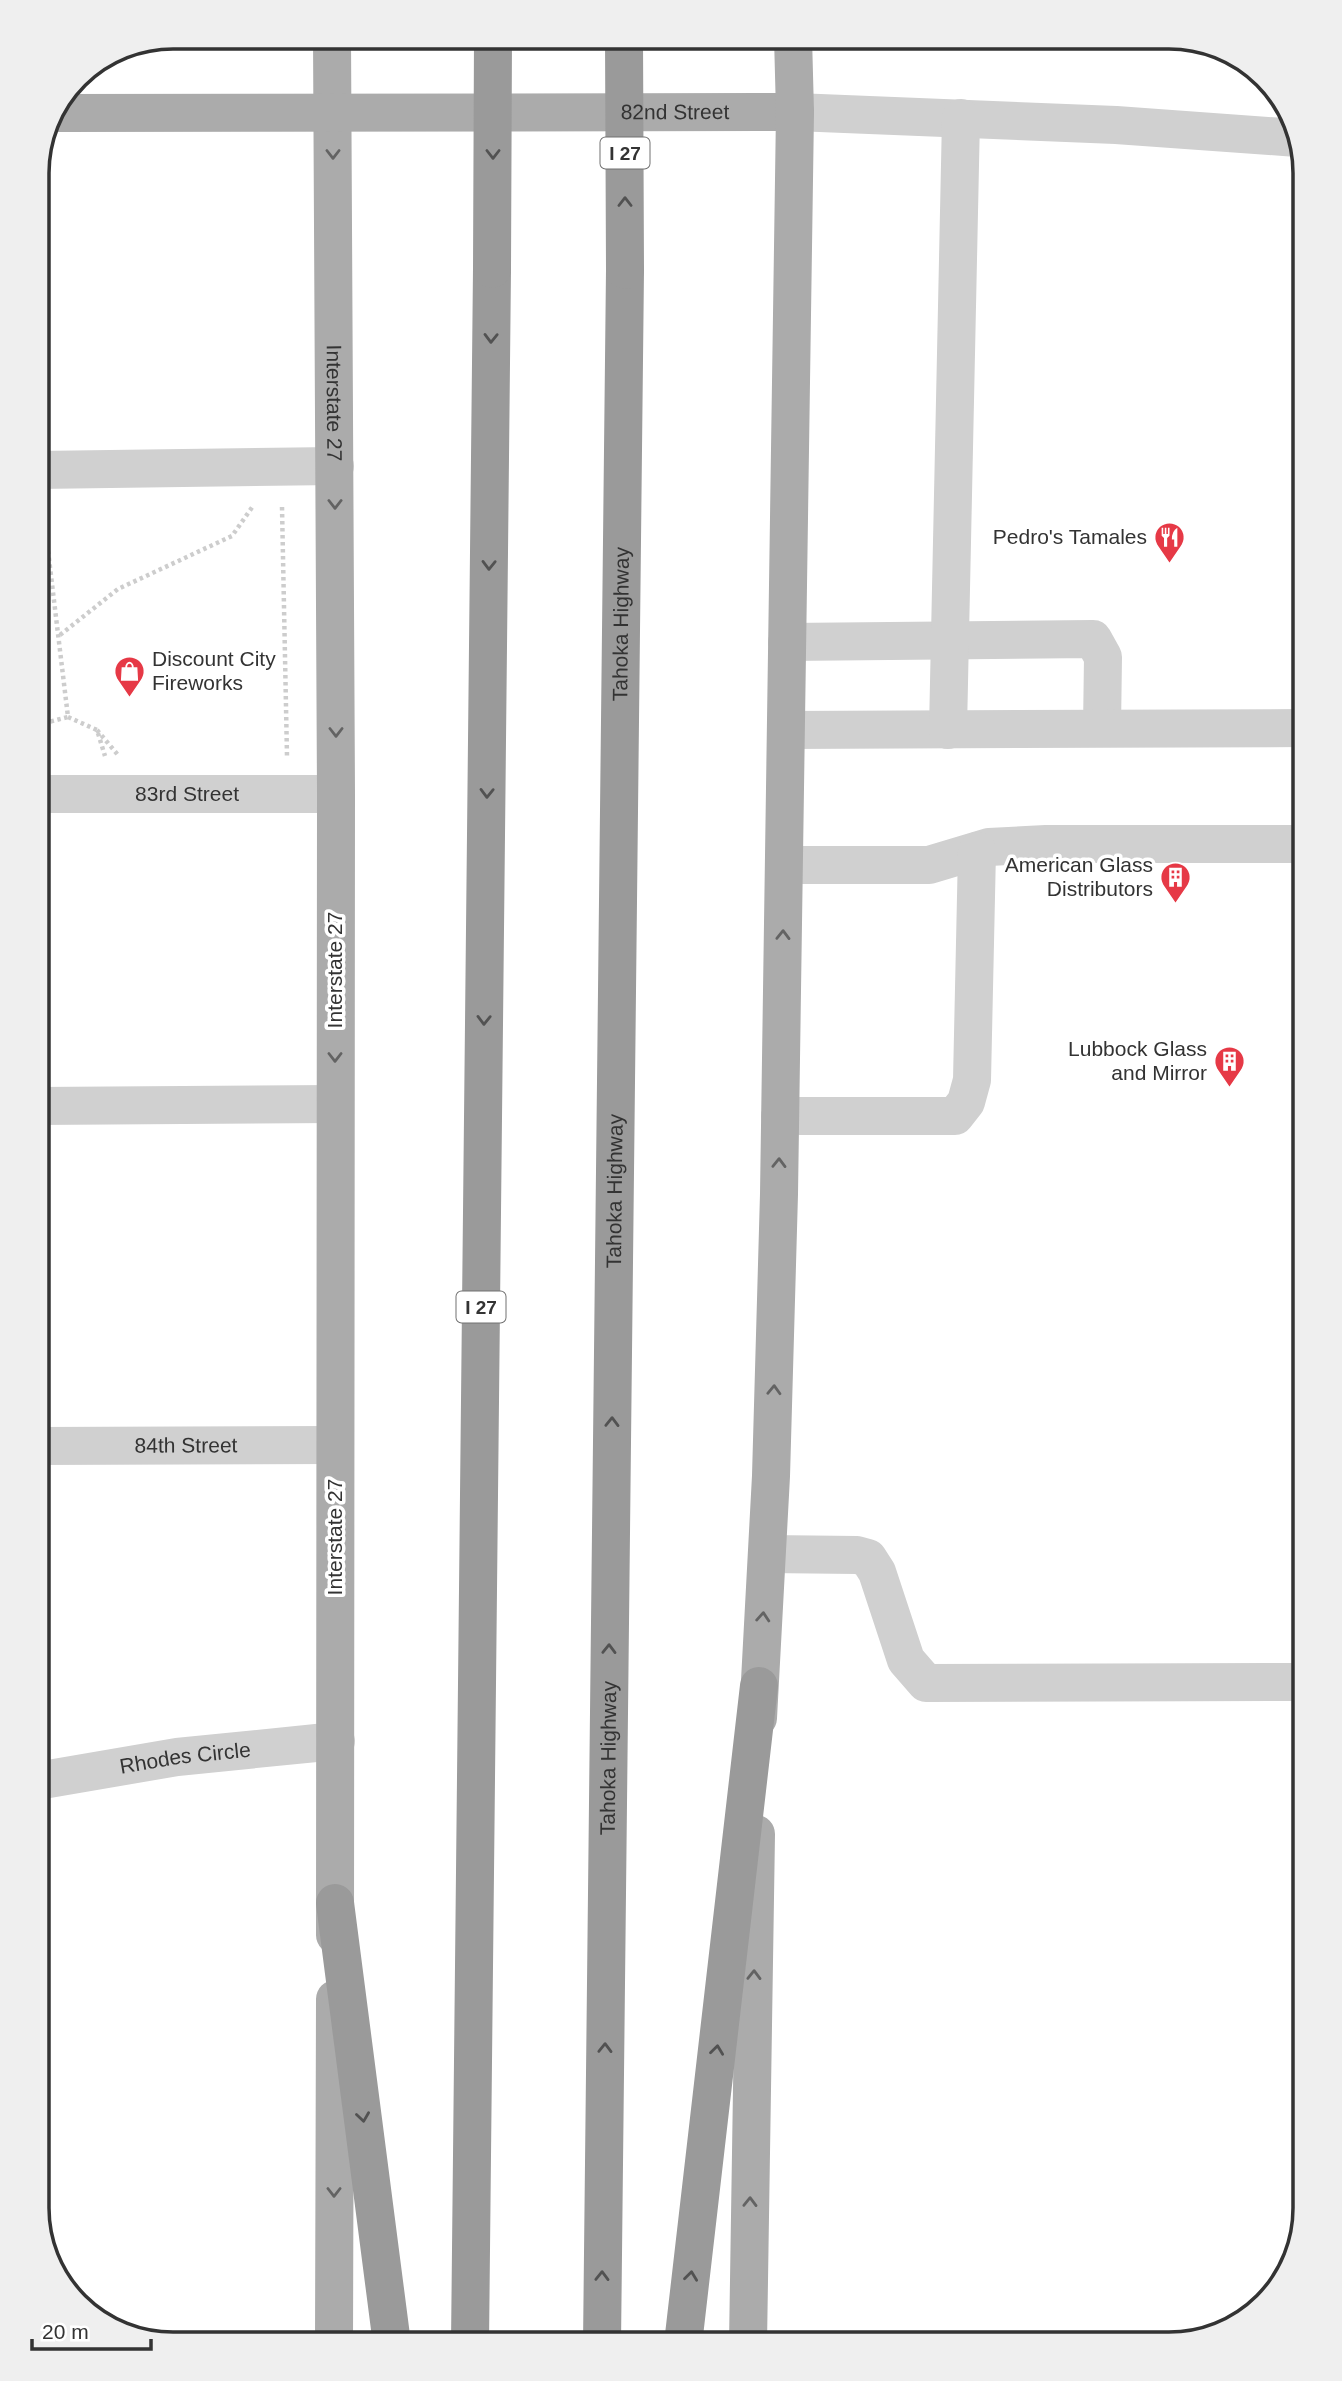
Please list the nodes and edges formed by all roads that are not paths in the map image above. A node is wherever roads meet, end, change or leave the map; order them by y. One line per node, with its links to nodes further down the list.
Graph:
1 (332, 49): 7 (main road, Interstate 27)
2 (493, 49): 36 (highway, I 27, one-way to 36, bridge)
3 (624, 49): 37 (highway, Tahoka Highway / I 27, one-way to 3, bridge)
4 (793, 49): 5 (main road)
5 (795, 112): 7 (main road, 82nd Street); 8 (street, 82nd Street); 13 (main road)
6 (65, 113): 7 (main road, 82nd Street)
7 (333, 114): 10 (main road, Interstate 27, one-way to 10)
8 (961, 118): 9 (street, 82nd Street); 12 (street)
9 (1288, 137)
10 (335, 466): 11 (street); 19 (main road, Interstate 27, one-way to 19)
11 (49, 470)
12 (950, 639): 13 (street); 14 (street); 17 (street)
13 (787, 642): 16 (main road)
14 (1102, 728): 15 (street); 17 (street)
15 (1293, 728)
16 (786, 730): 17 (street); 22 (main road)
17 (948, 730)
18 (49, 792): 19 (street, 83rd Street)
19 (336, 794): 23 (main road, Interstate 27, one-way to 23)
20 (1293, 844): 21 (street)
21 (977, 851): 22 (street); 25 (street)
22 (784, 865): 25 (main road, one-way to 22)
23 (335, 1104): 24 (street); 26 (main road, Interstate 27)
24 (49, 1106)
25 (780, 1116): 28 (main road, one-way to 25)
26 (335, 1445): 27 (street, 84th Street); 31 (main road, Interstate 27)
27 (49, 1446)
28 (767, 1554): 29 (street); 30 (main road, one-way to 28)
29 (1293, 1682)
30 (758, 1686): 38 (highway, one-way to 30); 39 (main road, one-way to 30)
31 (336, 1741): 32 (street, Rhodes Circle); 33 (main road, Interstate 27)
32 (49, 1779)
33 (335, 1903): 34 (main road, one-way to 34); 35 (highway, one-way to 35)
34 (334, 2332)
35 (390, 2332)
36 (470, 2332)
37 (601, 2332)
38 (684, 2332)
39 (748, 2332)

